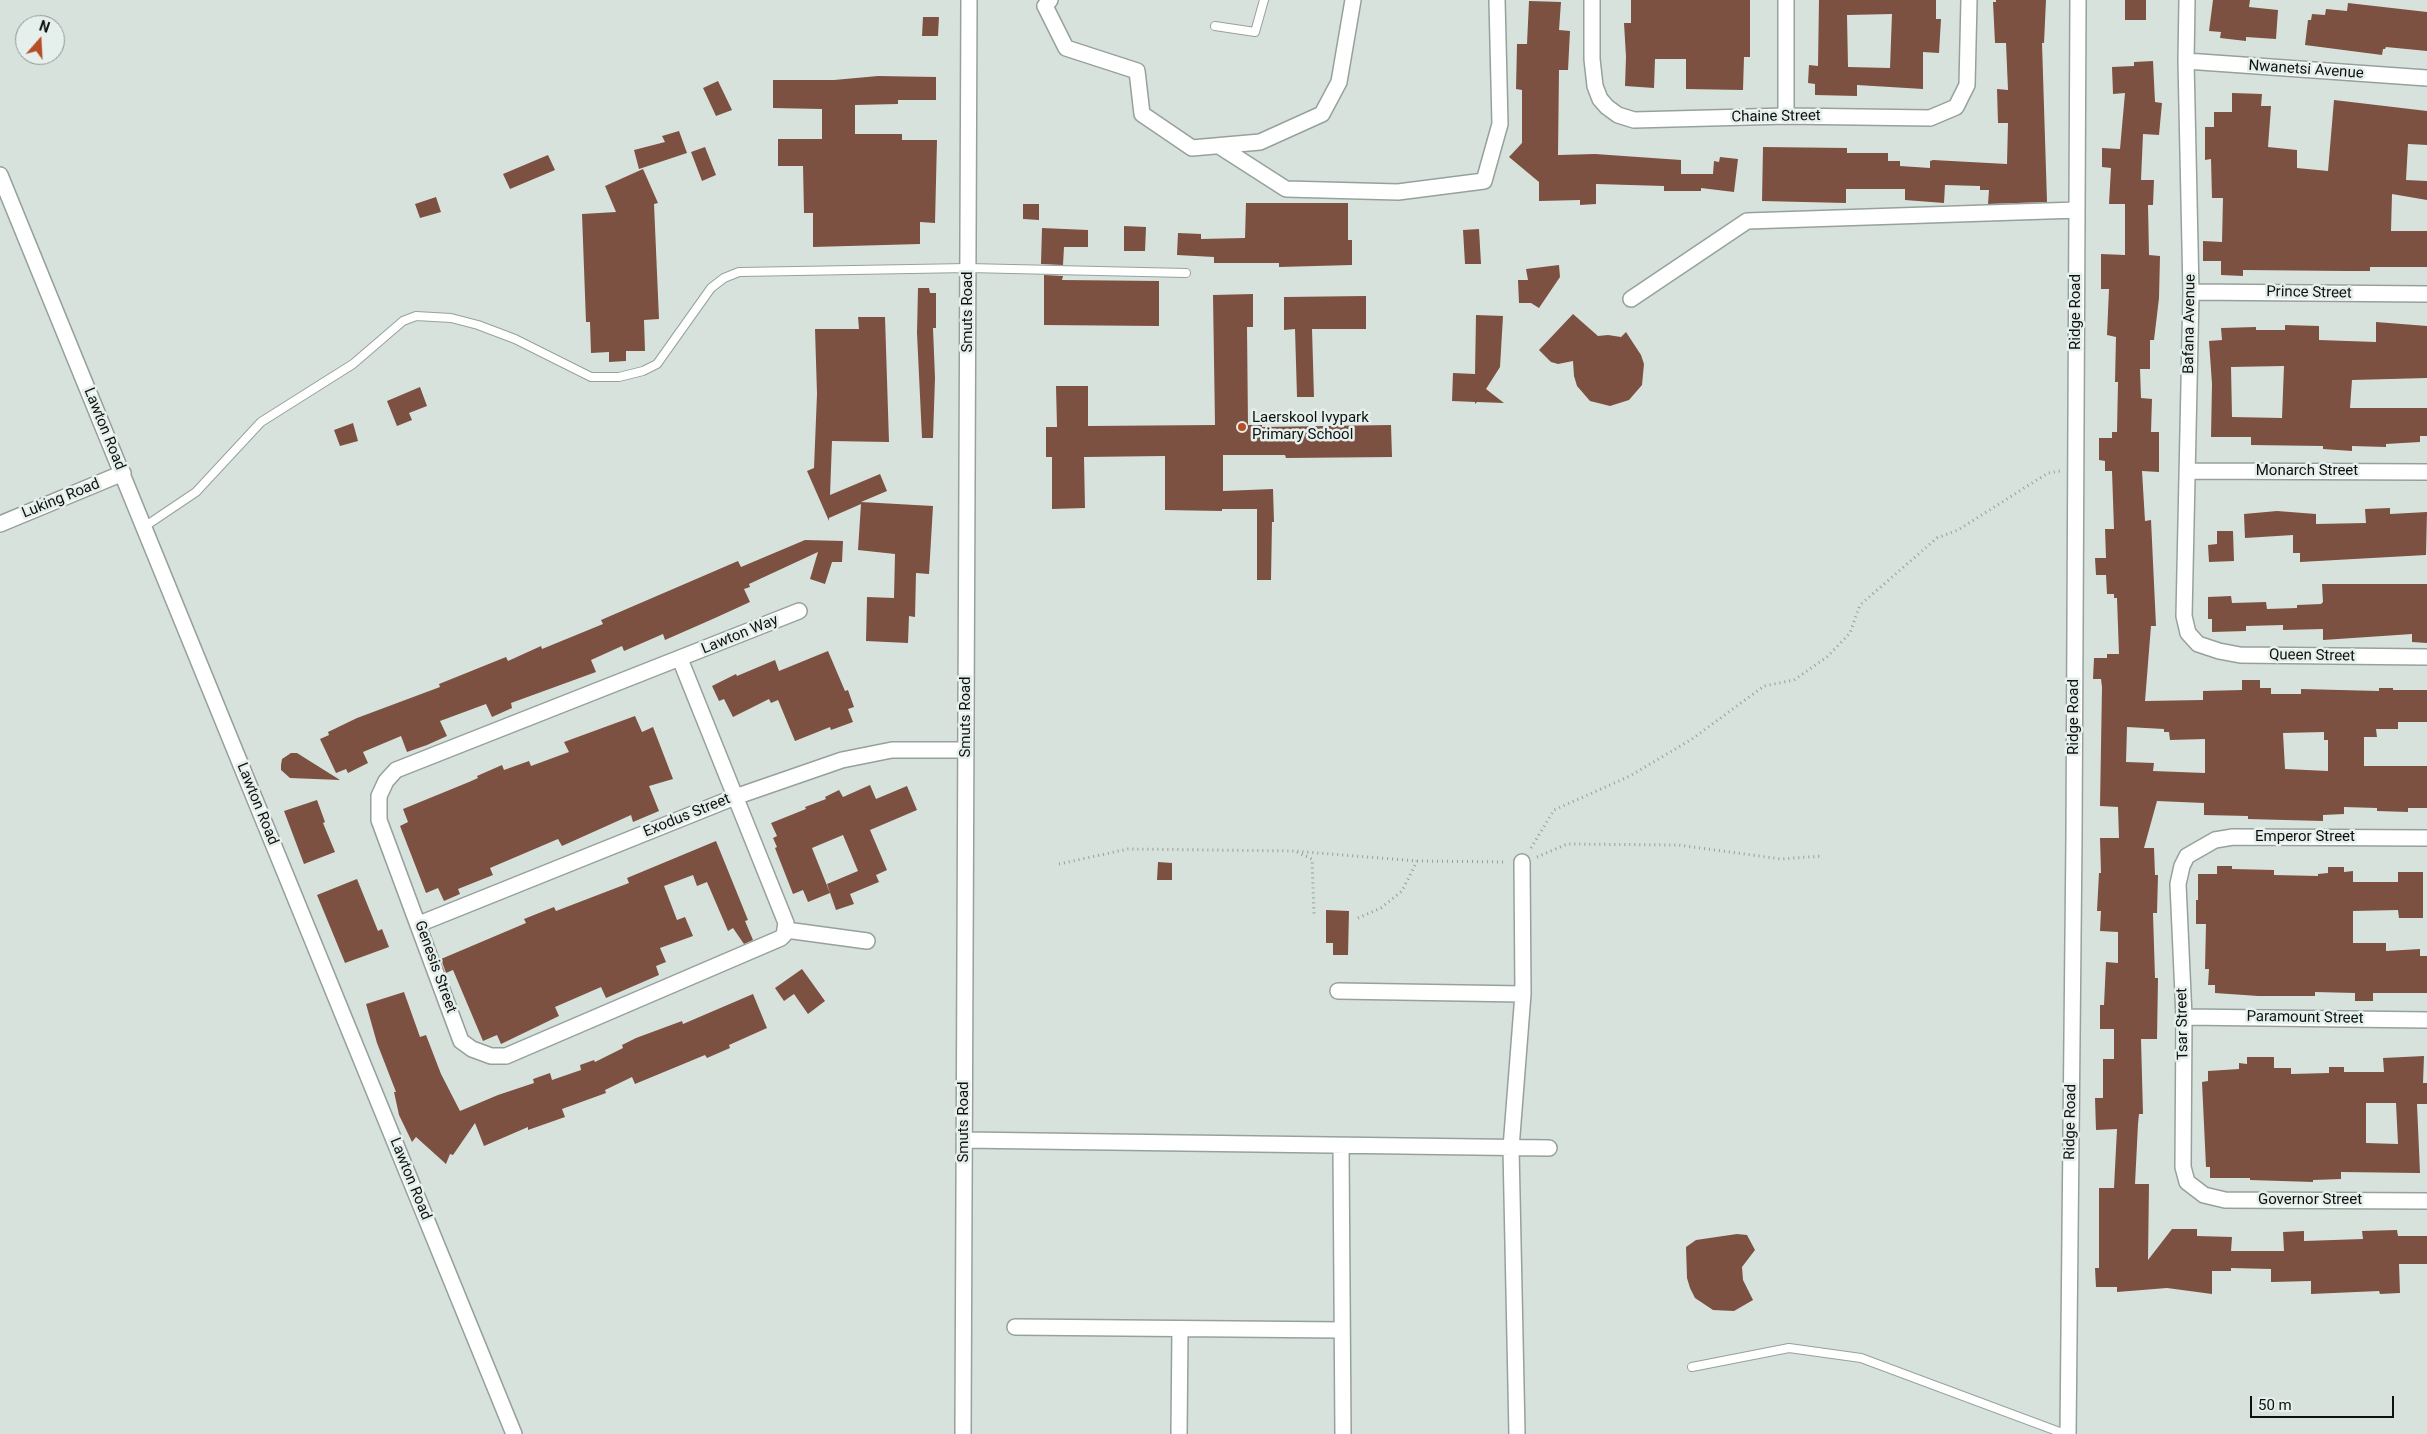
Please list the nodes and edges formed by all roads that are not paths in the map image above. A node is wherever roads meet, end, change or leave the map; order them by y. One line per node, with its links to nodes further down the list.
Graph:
1 (969, 0): 18 (street, Smuts Road)
2 (1050, 0): 15 (street)
3 (1264, 0): 11 (lane)
4 (1353, 0): 15 (street)
5 (1497, 0): 15 (street)
6 (1592, 0): 14 (street, Chaine Street)
7 (1786, 0): 14 (street)
8 (1969, 0): 14 (street, Chaine Street)
9 (2078, 0): 17 (street, Ridge Road)
10 (2187, 0): 12 (street, Bafana Avenue)
11 (1215, 26)
12 (2186, 61): 13 (street, Nwanetsi Avenue); 20 (street, Bafana Avenue)
13 (2427, 78)
14 (1786, 116)
15 (1219, 146)
16 (0, 175): 25 (street, Lawton Road)
17 (2077, 210): 22 (street); 59 (street, Ridge Road)
18 (968, 268): 19 (lane); 27 (lane); 32 (street, Smuts Road)
19 (1186, 273)
20 (2191, 292): 21 (street, Prince Street); 23 (street, Bafana Avenue)
21 (2427, 294)
22 (1631, 299)
23 (2188, 471): 24 (street, Monarch Street); 29 (street, Bafana Avenue)
24 (2427, 472)
25 (123, 473): 26 (street, Luking Road); 27 (street, Lawton Road)
26 (0, 524)
27 (144, 527): 54 (street, Lawton Road)
28 (799, 611): 31 (street, Lawton Way)
29 (2198, 644): 30 (street, Queen Street)
30 (2427, 657)
31 (680, 659): 33 (street); 37 (street, Genesis Street)
32 (966, 750): 33 (street, Exodus Street); 44 (street, Smuts Road)
33 (734, 797): 37 (street, Exodus Street); 38 (street)
34 (2427, 838): 35 (street, Emperor Street)
35 (2187, 856): 42 (street, Tsar Street)
36 (1522, 862): 41 (street)
37 (419, 924): 38 (street, Genesis Street)
38 (786, 930): 39 (street)
39 (867, 942)
40 (1338, 991): 41 (street)
41 (1523, 994): 46 (street)
42 (2184, 1017): 43 (street, Paramount Street); 48 (street, Tsar Street)
43 (2427, 1020)
44 (964, 1140): 45 (street); 55 (street, Smuts Road)
45 (1341, 1146): 46 (street); 52 (street)
46 (1511, 1148): 47 (street); 58 (street)
47 (1548, 1148)
48 (2195, 1190): 49 (street, Governor Street)
49 (2427, 1201)
50 (1014, 1327): 51 (street)
51 (1180, 1329): 52 (street); 56 (street)
52 (1342, 1330): 57 (street)
53 (1692, 1367): 59 (lane)
54 (514, 1434)
55 (963, 1434)
56 (1179, 1434)
57 (1343, 1434)
58 (1517, 1434)
59 (2067, 1434)

